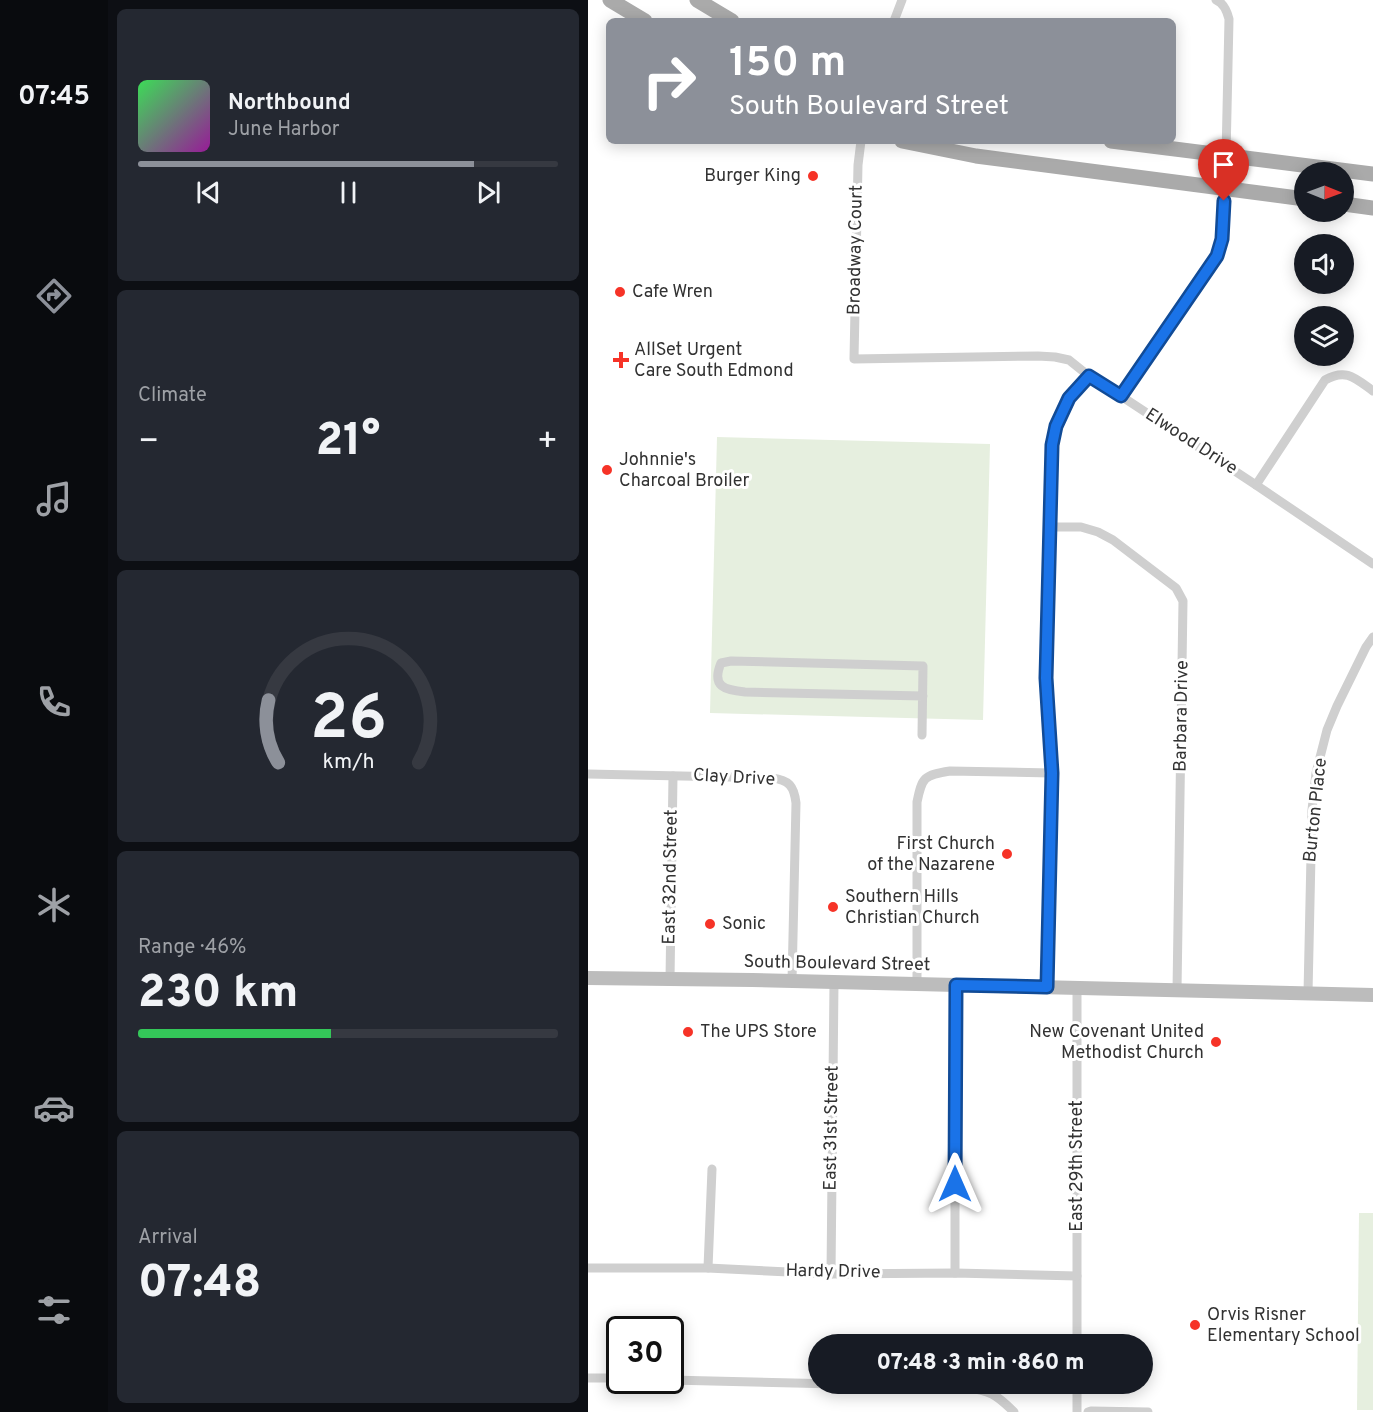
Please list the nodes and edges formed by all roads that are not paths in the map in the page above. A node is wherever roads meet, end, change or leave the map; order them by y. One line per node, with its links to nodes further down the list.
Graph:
1 (610, 0): 5 (main road)
2 (697, 0): 6 (main road)
3 (902, 0): 7 (street)
4 (1216, 0): 11 (street)
5 (640, 18)
6 (727, 18)
7 (895, 18)
8 (861, 144): 17 (street, Broadway Court)
9 (917, 144): 13 (main road)
10 (1134, 144): 11 (main road)
11 (1226, 156): 12 (main road); 13 (street)
12 (1373, 174)
13 (1223, 189): 14 (main road); 20 (street)
14 (1294, 198)
15 (1354, 205): 16 (main road)
16 (1373, 208)
17 (854, 359): 18 (street, Elwood Drive)
18 (1089, 376): 20 (street, Elwood Drive); 22 (street)
19 (1373, 391): 21 (street)
20 (1121, 396): 21 (street, Elwood Drive)
21 (1256, 485): 23 (street, Elwood Drive)
22 (1050, 527): 27 (street); 38 (street, Barbara Drive)
23 (1373, 564)
24 (1373, 637): 39 (street, Burton Place)
25 (923, 696): 25 (street); 26 (street)
26 (922, 735)
27 (1052, 773): 34 (street); 36 (street)
28 (588, 774): 29 (street, Clay Drive)
29 (673, 776): 31 (street, East 32nd Street); 32 (street, Clay Drive)
30 (588, 978): 31 (main road, South Boulevard Street)
31 (670, 979): 32 (main road, South Boulevard Street)
32 (792, 981): 33 (main road, South Boulevard Street)
33 (834, 982): 34 (main road, South Boulevard Street); 45 (street, East 31st Street)
34 (918, 984): 35 (main road, South Boulevard Street)
35 (956, 985): 36 (main road, South Boulevard Street); 44 (street)
36 (1047, 987): 37 (main road, South Boulevard Street)
37 (1077, 988): 38 (main road, South Boulevard Street); 46 (street, East 29th Street)
38 (1177, 990): 39 (main road, South Boulevard Street)
39 (1308, 993): 40 (main road, South Boulevard Street)
40 (1373, 995)
41 (712, 1169): 43 (street)
42 (588, 1268): 43 (street, Hardy Drive)
43 (708, 1268): 45 (street, Hardy Drive)
44 (955, 1273): 45 (street, Hardy Drive); 46 (street, Hardy Drive)
45 (831, 1274)
46 (1077, 1276): 47 (street, East 29th Street)
47 (1077, 1334)
48 (588, 1378): 49 (street)
49 (606, 1378)
50 (684, 1380): 52 (street)
51 (1077, 1394): 53 (street)
52 (1014, 1412)
53 (1077, 1412)
54 (1088, 1412): 55 (street)
55 (1148, 1412)

